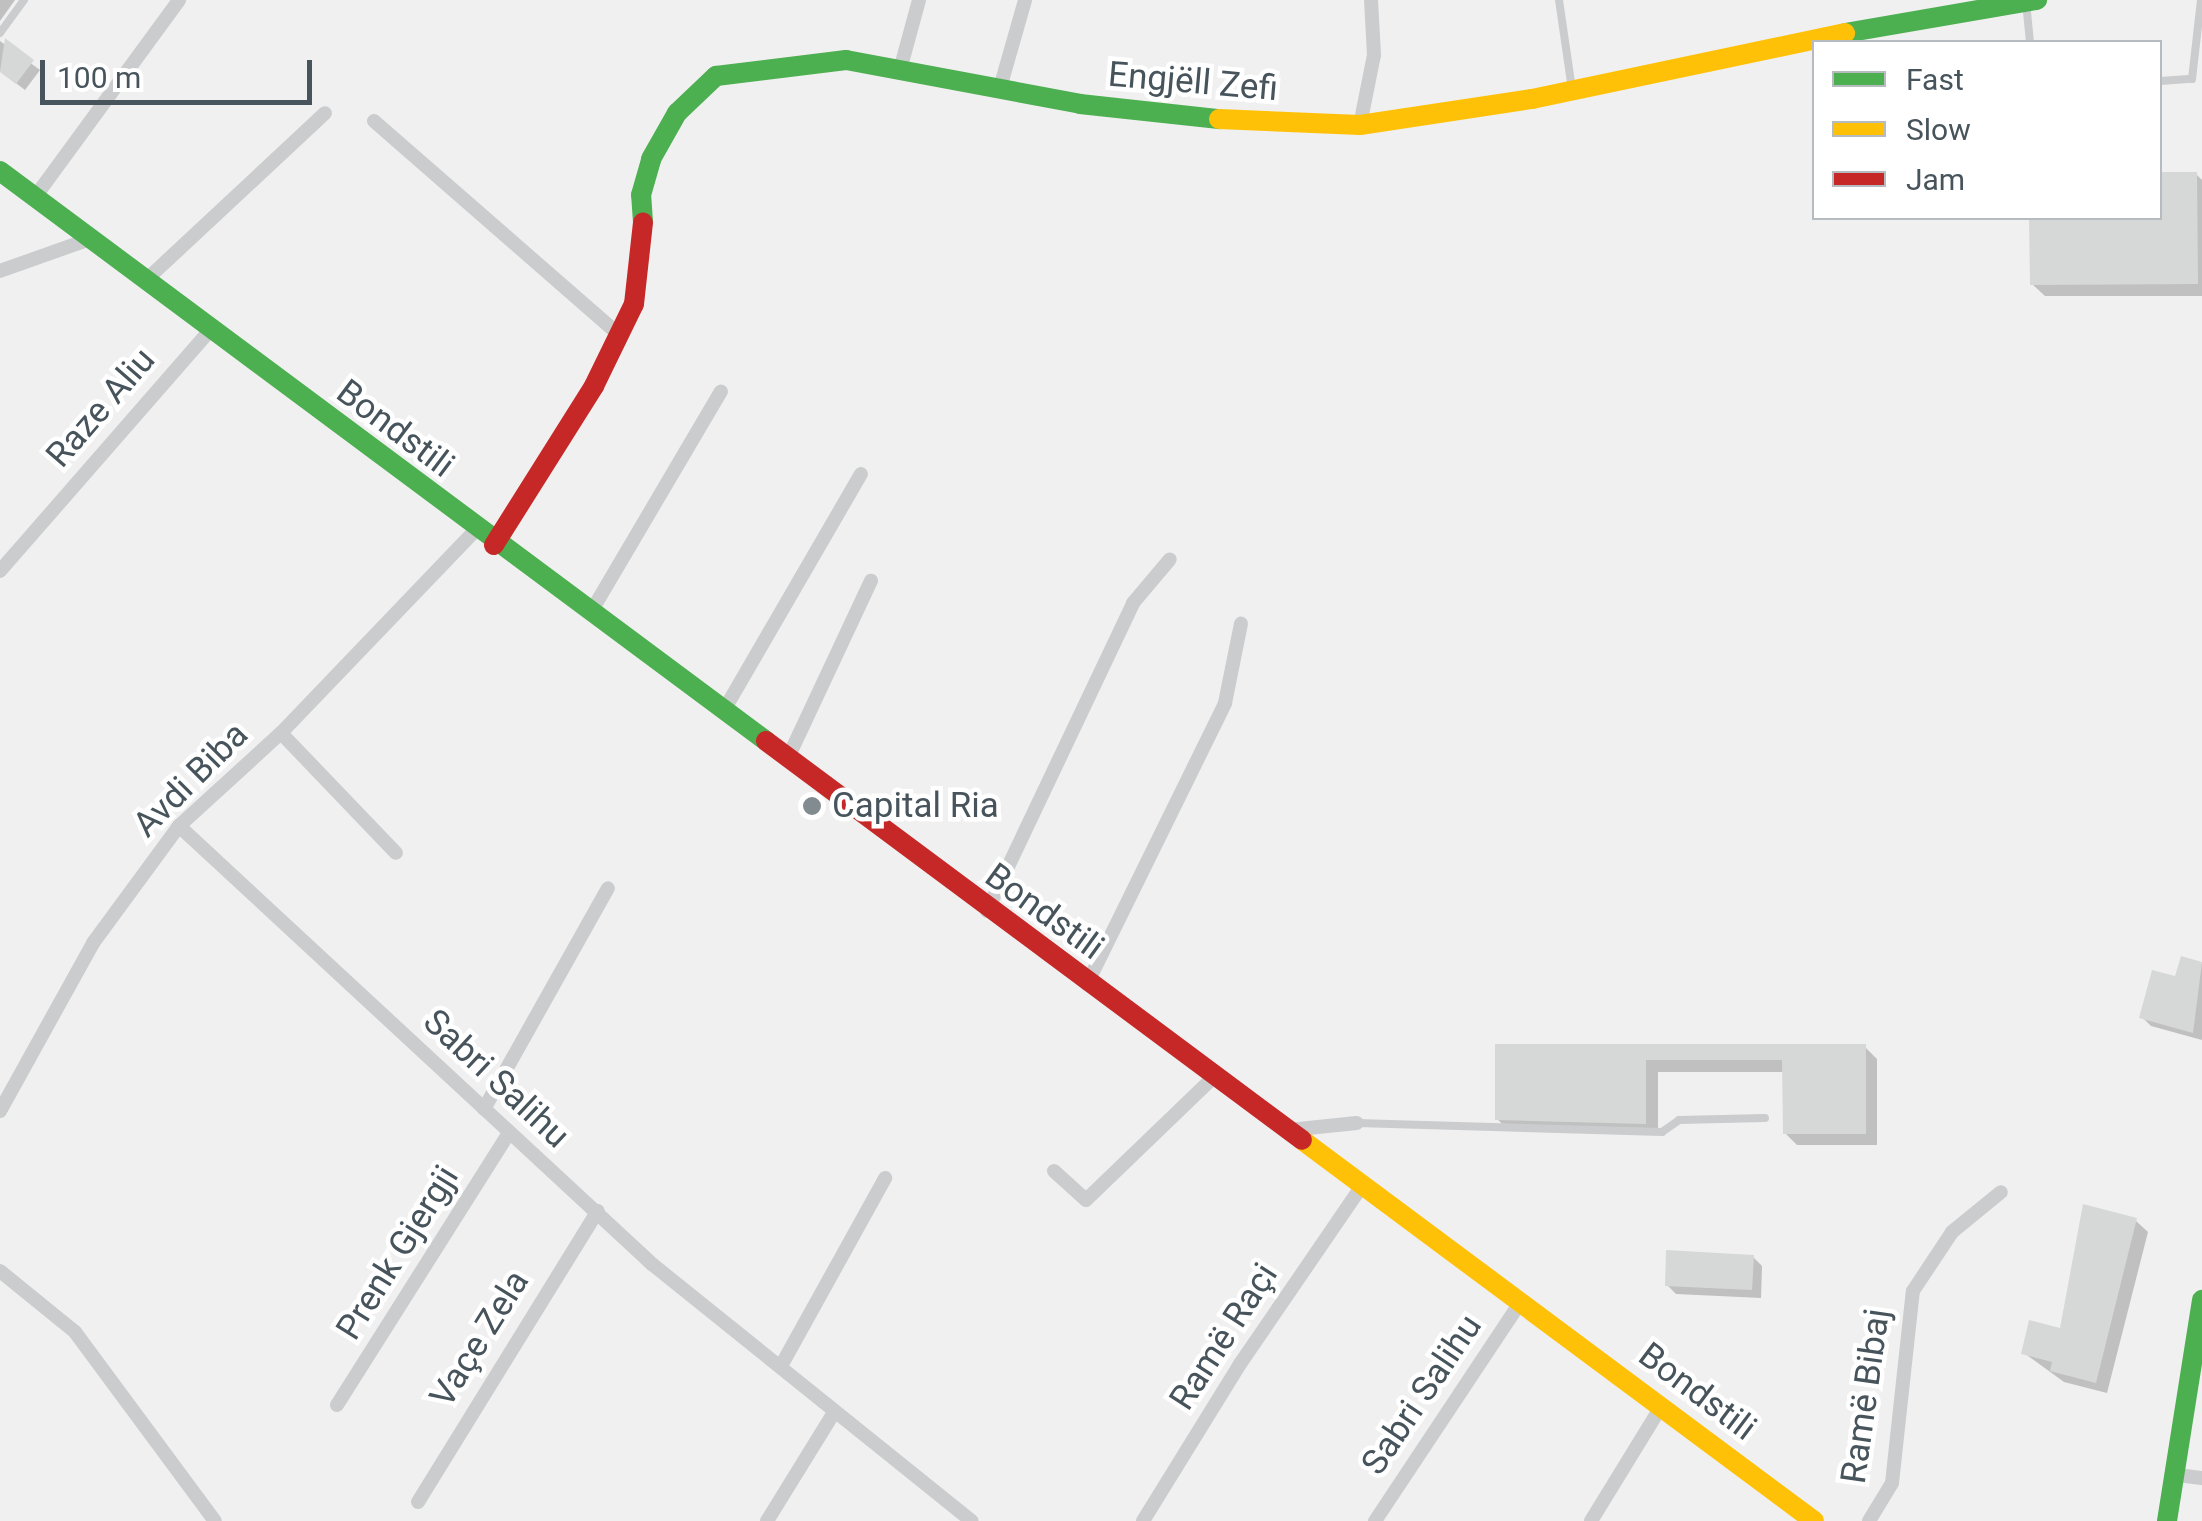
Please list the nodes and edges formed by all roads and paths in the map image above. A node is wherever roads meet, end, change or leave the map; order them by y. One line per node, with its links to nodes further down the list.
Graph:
1 (24, 0): 10 (lane)
2 (179, 0): 20 (street)
3 (920, 0): 12 (street)
4 (1025, 0): 14 (street)
5 (1371, 0): 18 (street)
6 (1559, 0): 15 (lane)
7 (2200, 0): 13 (lane)
8 (2031, 1): 9 (main road, Engjëll Zefi); 11 (lane)
9 (1946, 9): 15 (main road, Engjëll Zefi)
10 (0, 34)
11 (2030, 40)
12 (900, 70): 14 (main road, Engjëll Zefi); 25 (main road, Engjëll Zefi)
13 (2162, 80)
14 (1000, 88): 18 (main road, Engjëll Zefi)
15 (1572, 90): 18 (main road, Engjëll Zefi)
16 (325, 113): 23 (street)
17 (374, 121): 25 (street)
18 (1360, 125)
19 (0, 171): 20 (main road, Bondstili)
20 (35, 198): 21 (main road, Bondstili)
21 (90, 239): 22 (street); 23 (main road, Bondstili)
22 (0, 271)
23 (145, 282): 24 (main road, Bondstili)
24 (210, 330): 28 (main road, Bondstili); 31 (street, Raze Aliu)
25 (619, 335): 29 (main road, Engjëll Zefi)
26 (721, 391): 33 (street)
27 (860, 474): 35 (street)
28 (475, 530): 29 (main road, Bondstili); 36 (street, Avdi Biba)
29 (494, 545): 33 (main road, Bondstili)
30 (1170, 560): 41 (street)
31 (0, 571)
32 (872, 581): 37 (street)
33 (591, 612): 35 (main road, Bondstili)
34 (1241, 624): 42 (street)
35 (723, 712): 37 (main road, Bondstili)
36 (281, 733): 38 (street, Avdi Biba); 39 (street)
37 (786, 761): 41 (main road, Bondstili)
38 (179, 826): 44 (street, Sabri Salihu); 45 (street, Avdi Biba)
39 (396, 853)
40 (608, 888): 44 (street)
41 (987, 912): 42 (main road, Bondstili)
42 (1086, 984): 43 (main road, Bondstili)
43 (1214, 1078): 48 (main road, Bondstili); 50 (street)
44 (484, 1109): 49 (street, Sabri Salihu)
45 (0, 1111)
46 (1766, 1118): 47 (lane)
47 (1358, 1123): 48 (street)
48 (1284, 1132): 52 (main road, Bondstili)
49 (509, 1133): 54 (street, Sabri Salihu); 60 (street, Prenk Gjergji)
50 (1054, 1172)
51 (885, 1178): 58 (street)
52 (1360, 1189): 57 (main road, Bondstili); 70 (street, Ramë Raçi)
53 (2001, 1192): 74 (street, Ramë Bibaj)
54 (598, 1211): 58 (street, Sabri Salihu); 66 (street, Vaçe Zela)
55 (0, 1271): 67 (street)
56 (2202, 1300): 63 (main road)
57 (1520, 1303): 61 (main road, Bondstili); 71 (street, Sabri Salihu)
58 (781, 1366): 62 (street, Sabri Salihu)
59 (2202, 1389): 63 (main road)
60 (336, 1405)
61 (1662, 1406): 72 (street); 73 (main road, Bondstili)
62 (834, 1414): 68 (street); 69 (street, Sabri Salihu)
63 (2186, 1431): 64 (main road)
64 (2176, 1474): 65 (street); 75 (main road)
65 (2202, 1478)
66 (418, 1502)
67 (215, 1521)
68 (767, 1521)
69 (972, 1521)
70 (1143, 1521)
71 (1375, 1521)
72 (1591, 1521)
73 (1814, 1521)
74 (1869, 1521)
75 (2167, 1521)

